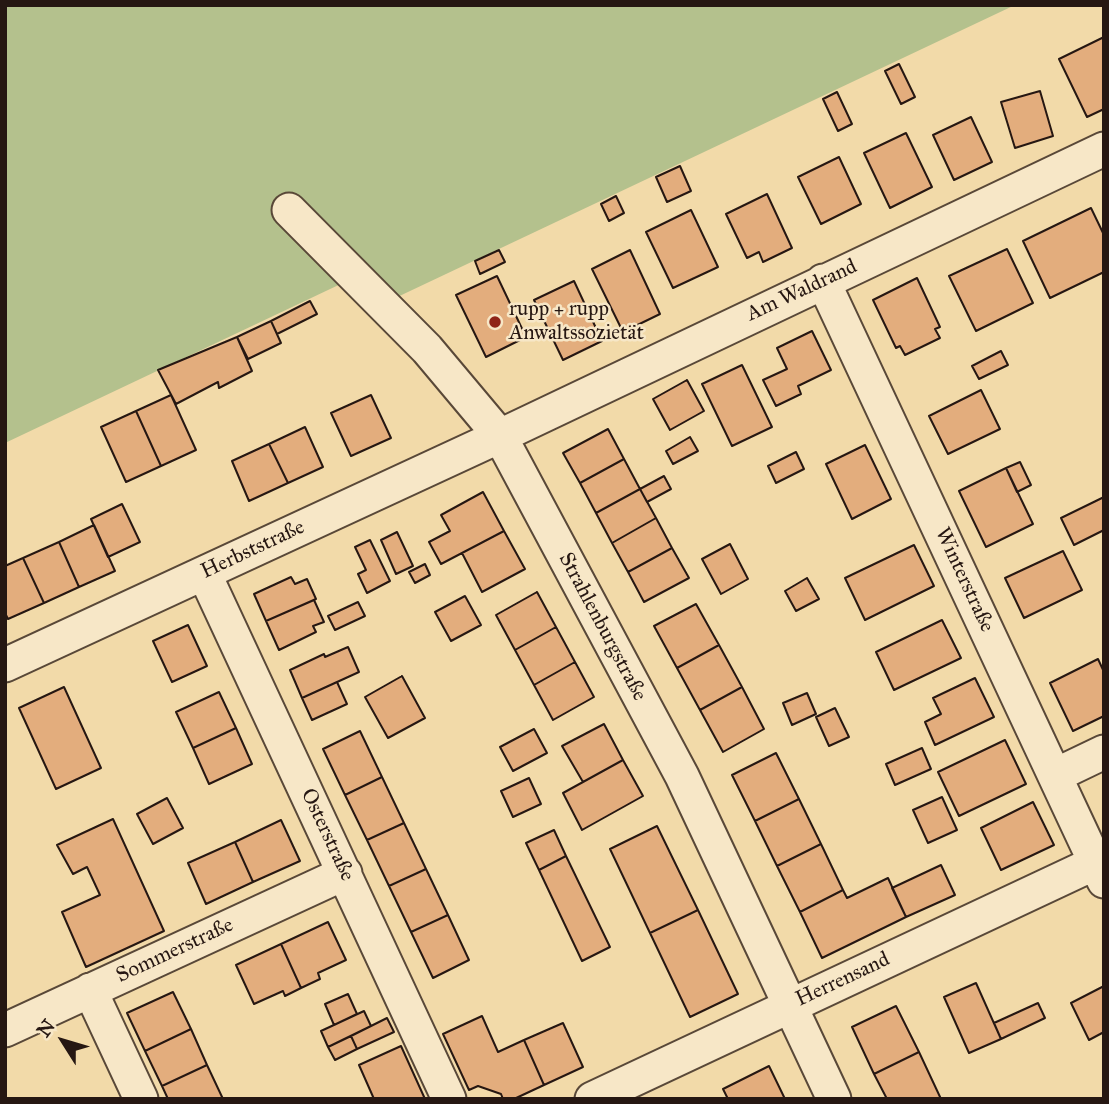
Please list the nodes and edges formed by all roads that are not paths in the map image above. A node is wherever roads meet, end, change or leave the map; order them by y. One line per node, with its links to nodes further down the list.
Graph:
1 (1104, 149): 3 (street, Am Waldrand)
2 (289, 209): 4 (street, Strahlenburgstraße)
3 (823, 281): 4 (street, Am Waldrand); 8 (street, Winterstraße)
4 (500, 436): 5 (street, Herbststraße); 12 (street, Strahlenburgstraße)
5 (204, 573): 6 (street, Herbststraße); 10 (street, Osterstraße)
6 (5, 665)
7 (1104, 752): 8 (street)
8 (1056, 775): 9 (street, Winterstraße)
9 (1100, 872): 12 (street, Herrensand)
10 (345, 873): 11 (street, Sommerstraße); 15 (street, Osterstraße)
11 (90, 990): 13 (street, Sommerstraße); 14 (street)
12 (790, 1005): 16 (street, Herrensand); 17 (street, Strahlenburgstraße)
13 (5, 1030)
14 (141, 1099)
15 (449, 1099)
16 (592, 1099)
17 (834, 1099)

